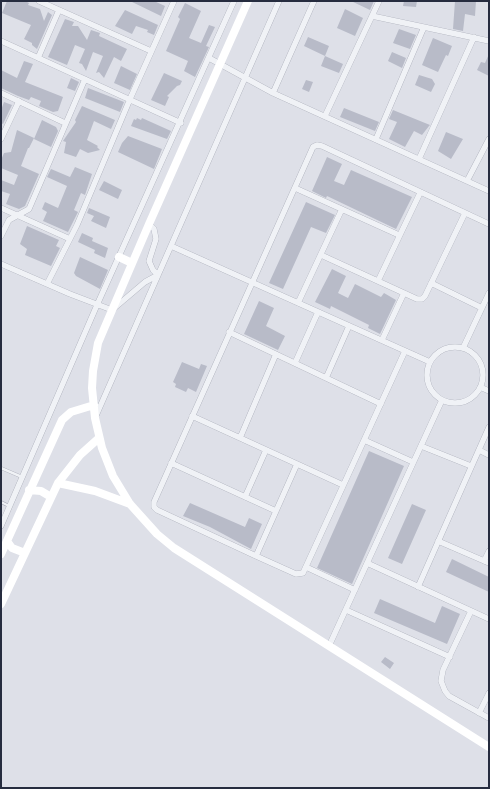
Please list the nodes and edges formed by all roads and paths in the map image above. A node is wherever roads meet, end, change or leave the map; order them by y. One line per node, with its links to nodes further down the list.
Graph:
1 (39, 1): 8 (street)
2 (174, 1): 14 (street)
3 (234, 1): 16 (street)
4 (248, 1): 17 (main road)
5 (279, 1): 18 (street)
6 (314, 1): 21 (street)
7 (379, 1): 9 (street)
8 (59, 10): 14 (street); 15 (street)
9 (372, 16): 10 (street); 24 (street)
10 (424, 27): 11 (street); 28 (street)
11 (474, 37): 13 (street); 30 (street)
12 (1, 41): 15 (street)
13 (489, 41)
14 (151, 51): 22 (street)
15 (38, 58): 19 (street)
16 (209, 58): 17 (street); 26 (street)
17 (222, 64): 18 (street); 39 (main road)
18 (245, 77): 21 (street); 44 (street)
19 (85, 79): 22 (street); 25 (street)
20 (1, 93): 23 (street)
21 (274, 93): 24 (street)
22 (130, 99): 26 (street); 43 (street)
23 (18, 101): 25 (street); 27 (street)
24 (325, 116): 28 (street)
25 (66, 123): 38 (street)
26 (181, 123): 46 (street)
27 (1, 139)
28 (376, 139): 30 (street)
29 (489, 139): 31 (street)
30 (419, 159): 31 (street)
31 (467, 181): 33 (street)
32 (295, 188): 34 (street); 36 (street); 51 (street)
33 (489, 191)
34 (420, 193): 37 (street); 41 (street)
35 (1, 208): 38 (street)
36 (342, 209): 41 (street); 45 (street)
37 (465, 214): 40 (street); 53 (street)
38 (17, 215): 42 (street); 43 (street)
39 (149, 224): 47 (main road); 49 (street)
40 (489, 224)
41 (399, 235): 50 (street)
42 (1, 236)
43 (70, 239): 52 (street)
44 (171, 246): 49 (street); 51 (street)
45 (321, 255): 50 (street); 56 (street)
46 (119, 257): 47 (main road); 57 (street)
47 (132, 263): 59 (main road)
48 (1, 264): 52 (street)
49 (158, 275): 59 (street); 76 (street)
50 (378, 281): 54 (street)
51 (252, 283): 56 (street); 62 (street)
52 (47, 284): 57 (street)
53 (431, 284): 54 (street); 58 (street)
54 (404, 293): 63 (street)
55 (489, 293): 58 (street)
56 (298, 303): 60 (street)
57 (97, 305): 59 (street); 90 (street)
58 (482, 308): 64 (street)
59 (112, 310): 74 (main road)
60 (318, 312): 61 (street); 68 (street)
61 (349, 326): 63 (street); 69 (street)
62 (229, 332): 66 (street); 75 (street)
63 (382, 340): 65 (street)
64 (463, 348): 67 (street); 70 (street)
65 (405, 351): 67 (street); 73 (street)
66 (276, 354): 68 (street); 79 (street)
67 (430, 362): 72 (street)
68 (295, 363): 69 (street)
69 (326, 378): 73 (street)
70 (480, 387): 71 (street); 72 (street)
71 (489, 391)
72 (442, 400): 81 (street)
73 (381, 404): 80 (street)
74 (94, 405): 76 (main road); 93 (main road)
75 (192, 416): 79 (street); 86 (street)
76 (95, 418): 78 (main road)
77 (489, 427): 83 (street)
78 (99, 438): 91 (main road); 97 (main road)
79 (240, 438): 82 (street)
80 (364, 440): 85 (street); 92 (street)
81 (421, 446): 85 (street); 88 (street)
82 (266, 450): 87 (street); 95 (street)
83 (479, 450): 84 (street); 88 (street)
84 (489, 455)
85 (413, 462): 108 (street)
86 (171, 463): 95 (street); 106 (street)
87 (297, 464): 92 (street); 99 (street)
88 (471, 466): 102 (street)
89 (1, 468): 90 (lane)
90 (22, 477): 98 (street)
91 (58, 483): 94 (main road); 97 (main road)
92 (343, 485): 109 (street)
93 (29, 490): 94 (main road); 101 (main road)
94 (51, 497): 104 (main road)
95 (244, 497): 99 (street)
96 (1, 502): 98 (lane)
97 (130, 504): 116 (main road)
98 (10, 506): 100 (street)
99 (276, 511): 106 (street)
100 (1, 526)
101 (7, 541): 104 (main road); 105 (main road)
102 (438, 541): 107 (street); 110 (street)
103 (489, 551): 107 (street)
104 (24, 553): 112 (main road)
105 (1, 554)
106 (256, 556): 109 (street)
107 (487, 562)
108 (367, 563): 110 (street); 111 (street)
109 (306, 568): 111 (street)
110 (418, 586): 114 (street)
111 (355, 590): 113 (street)
112 (1, 604)
113 (346, 610): 116 (street); 117 (street)
114 (471, 611): 115 (street); 117 (street)
115 (489, 619)
116 (328, 646): 121 (main road)
117 (450, 656): 119 (street)
118 (489, 693): 119 (street)
119 (479, 713): 120 (street)
120 (489, 718)
121 (489, 747)

